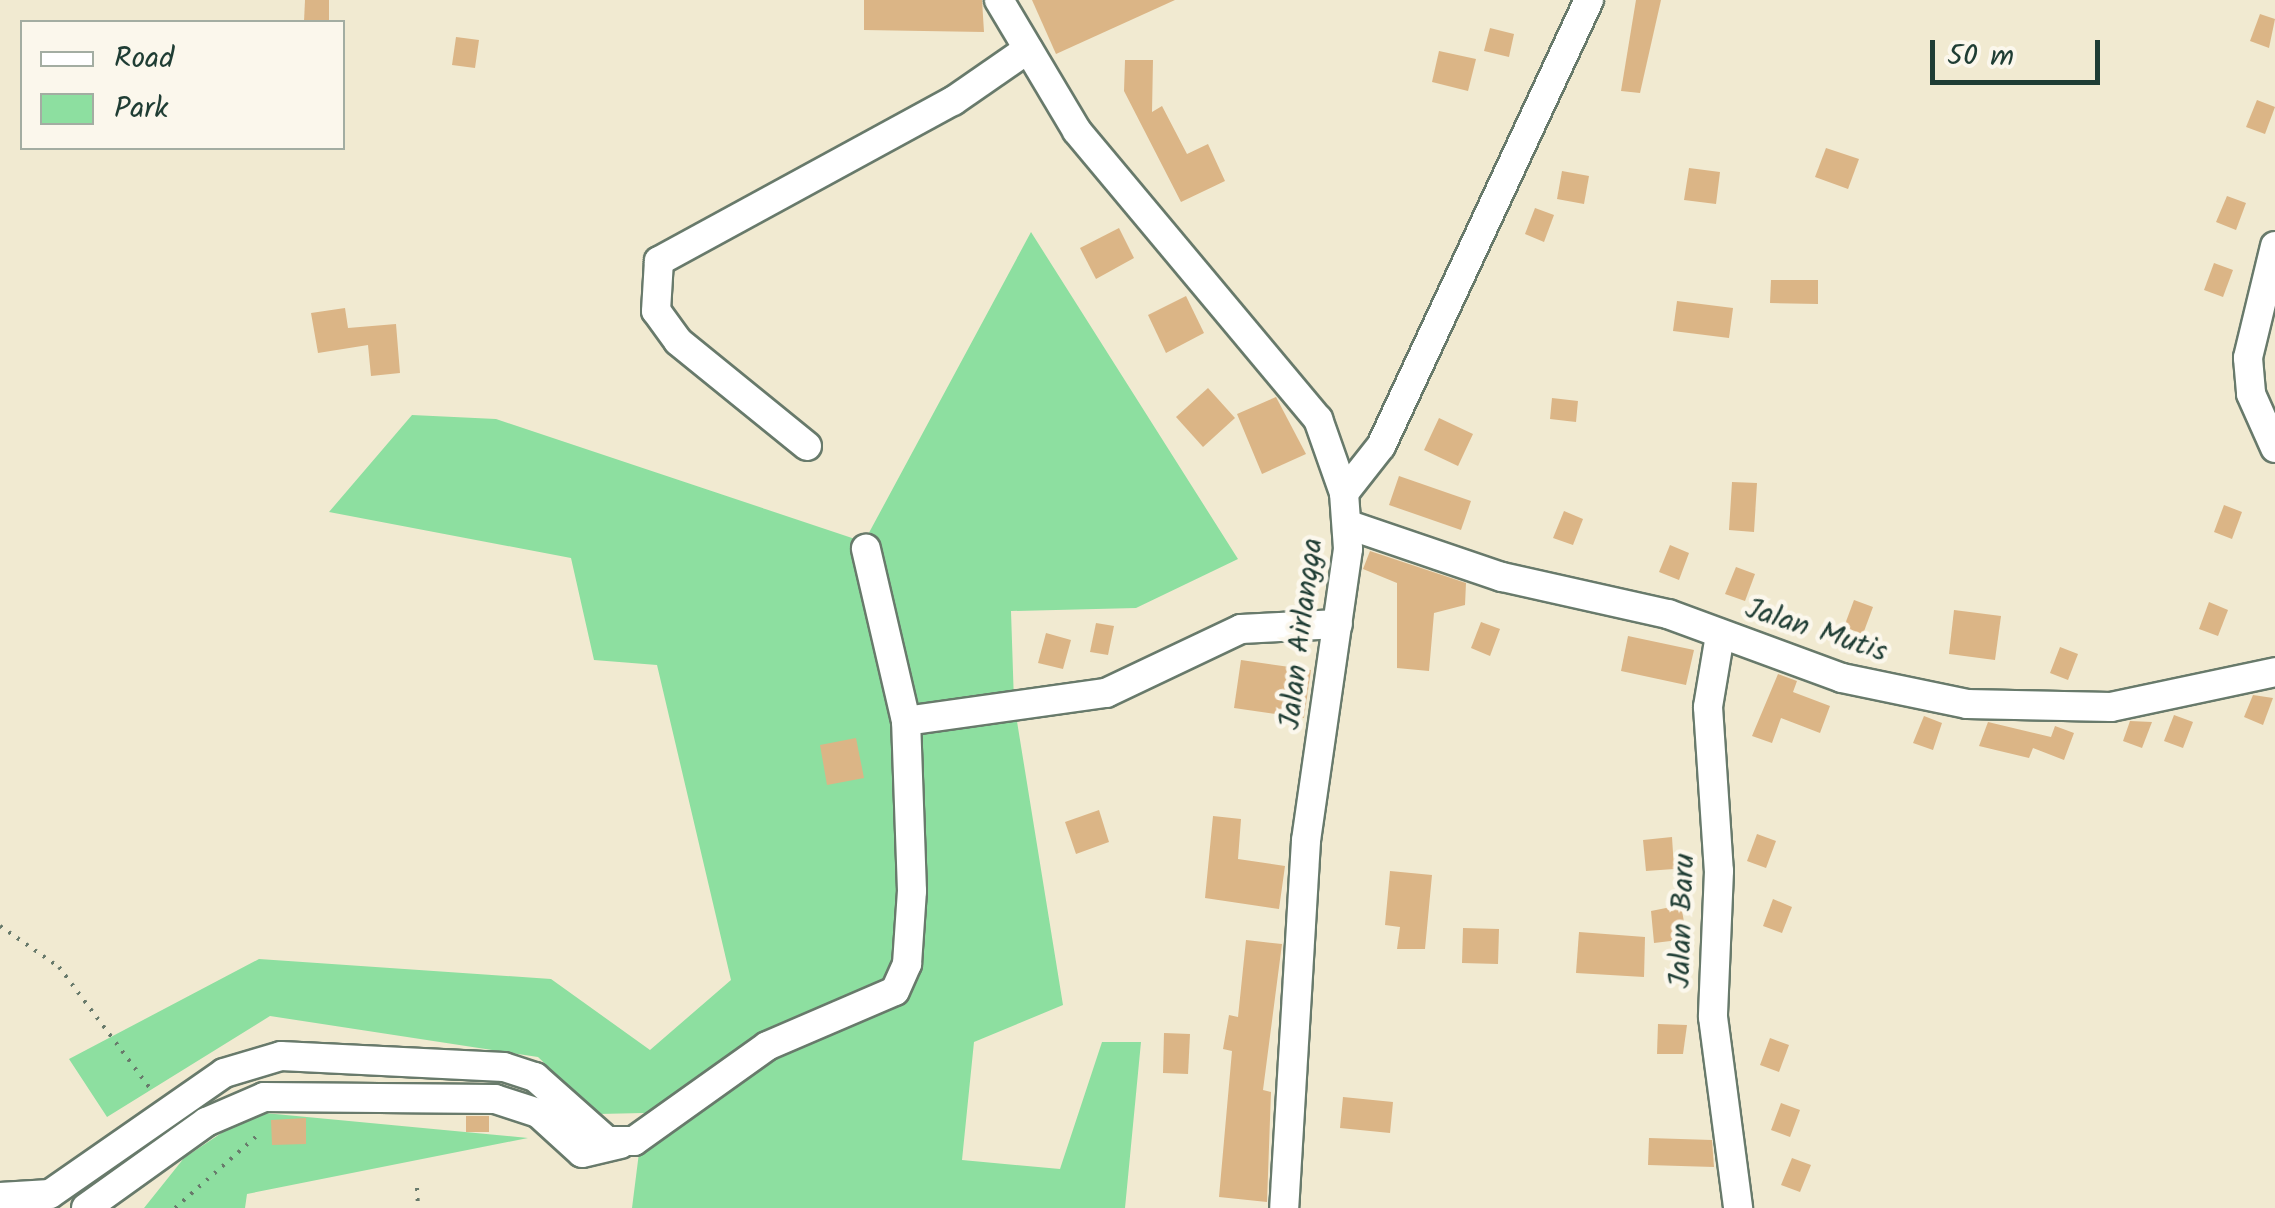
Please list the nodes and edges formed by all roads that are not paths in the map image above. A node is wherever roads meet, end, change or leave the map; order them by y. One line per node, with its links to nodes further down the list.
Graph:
1 (1000, 0): 3 (street, Jalan Airlangga)
2 (1589, 0): 7 (street)
3 (1028, 49): 5 (street); 7 (street, Jalan Airlangga)
4 (2275, 246): 6 (street)
5 (807, 446)
6 (2275, 448)
7 (1344, 493): 8 (street, Jalan Airlangga)
8 (1349, 525): 10 (street, Jalan Airlangga); 11 (street, Jalan Mutis)
9 (866, 549): 13 (street)
10 (1338, 624): 13 (street); 17 (street, Jalan Airlangga)
11 (1720, 635): 12 (street, Jalan Mutis); 18 (street, Jalan Baru)
12 (2275, 672)
13 (906, 721): 14 (street)
14 (620, 1144): 15 (street); 16 (street)
15 (0, 1197)
16 (86, 1208)
17 (1284, 1208)
18 (1738, 1208)

